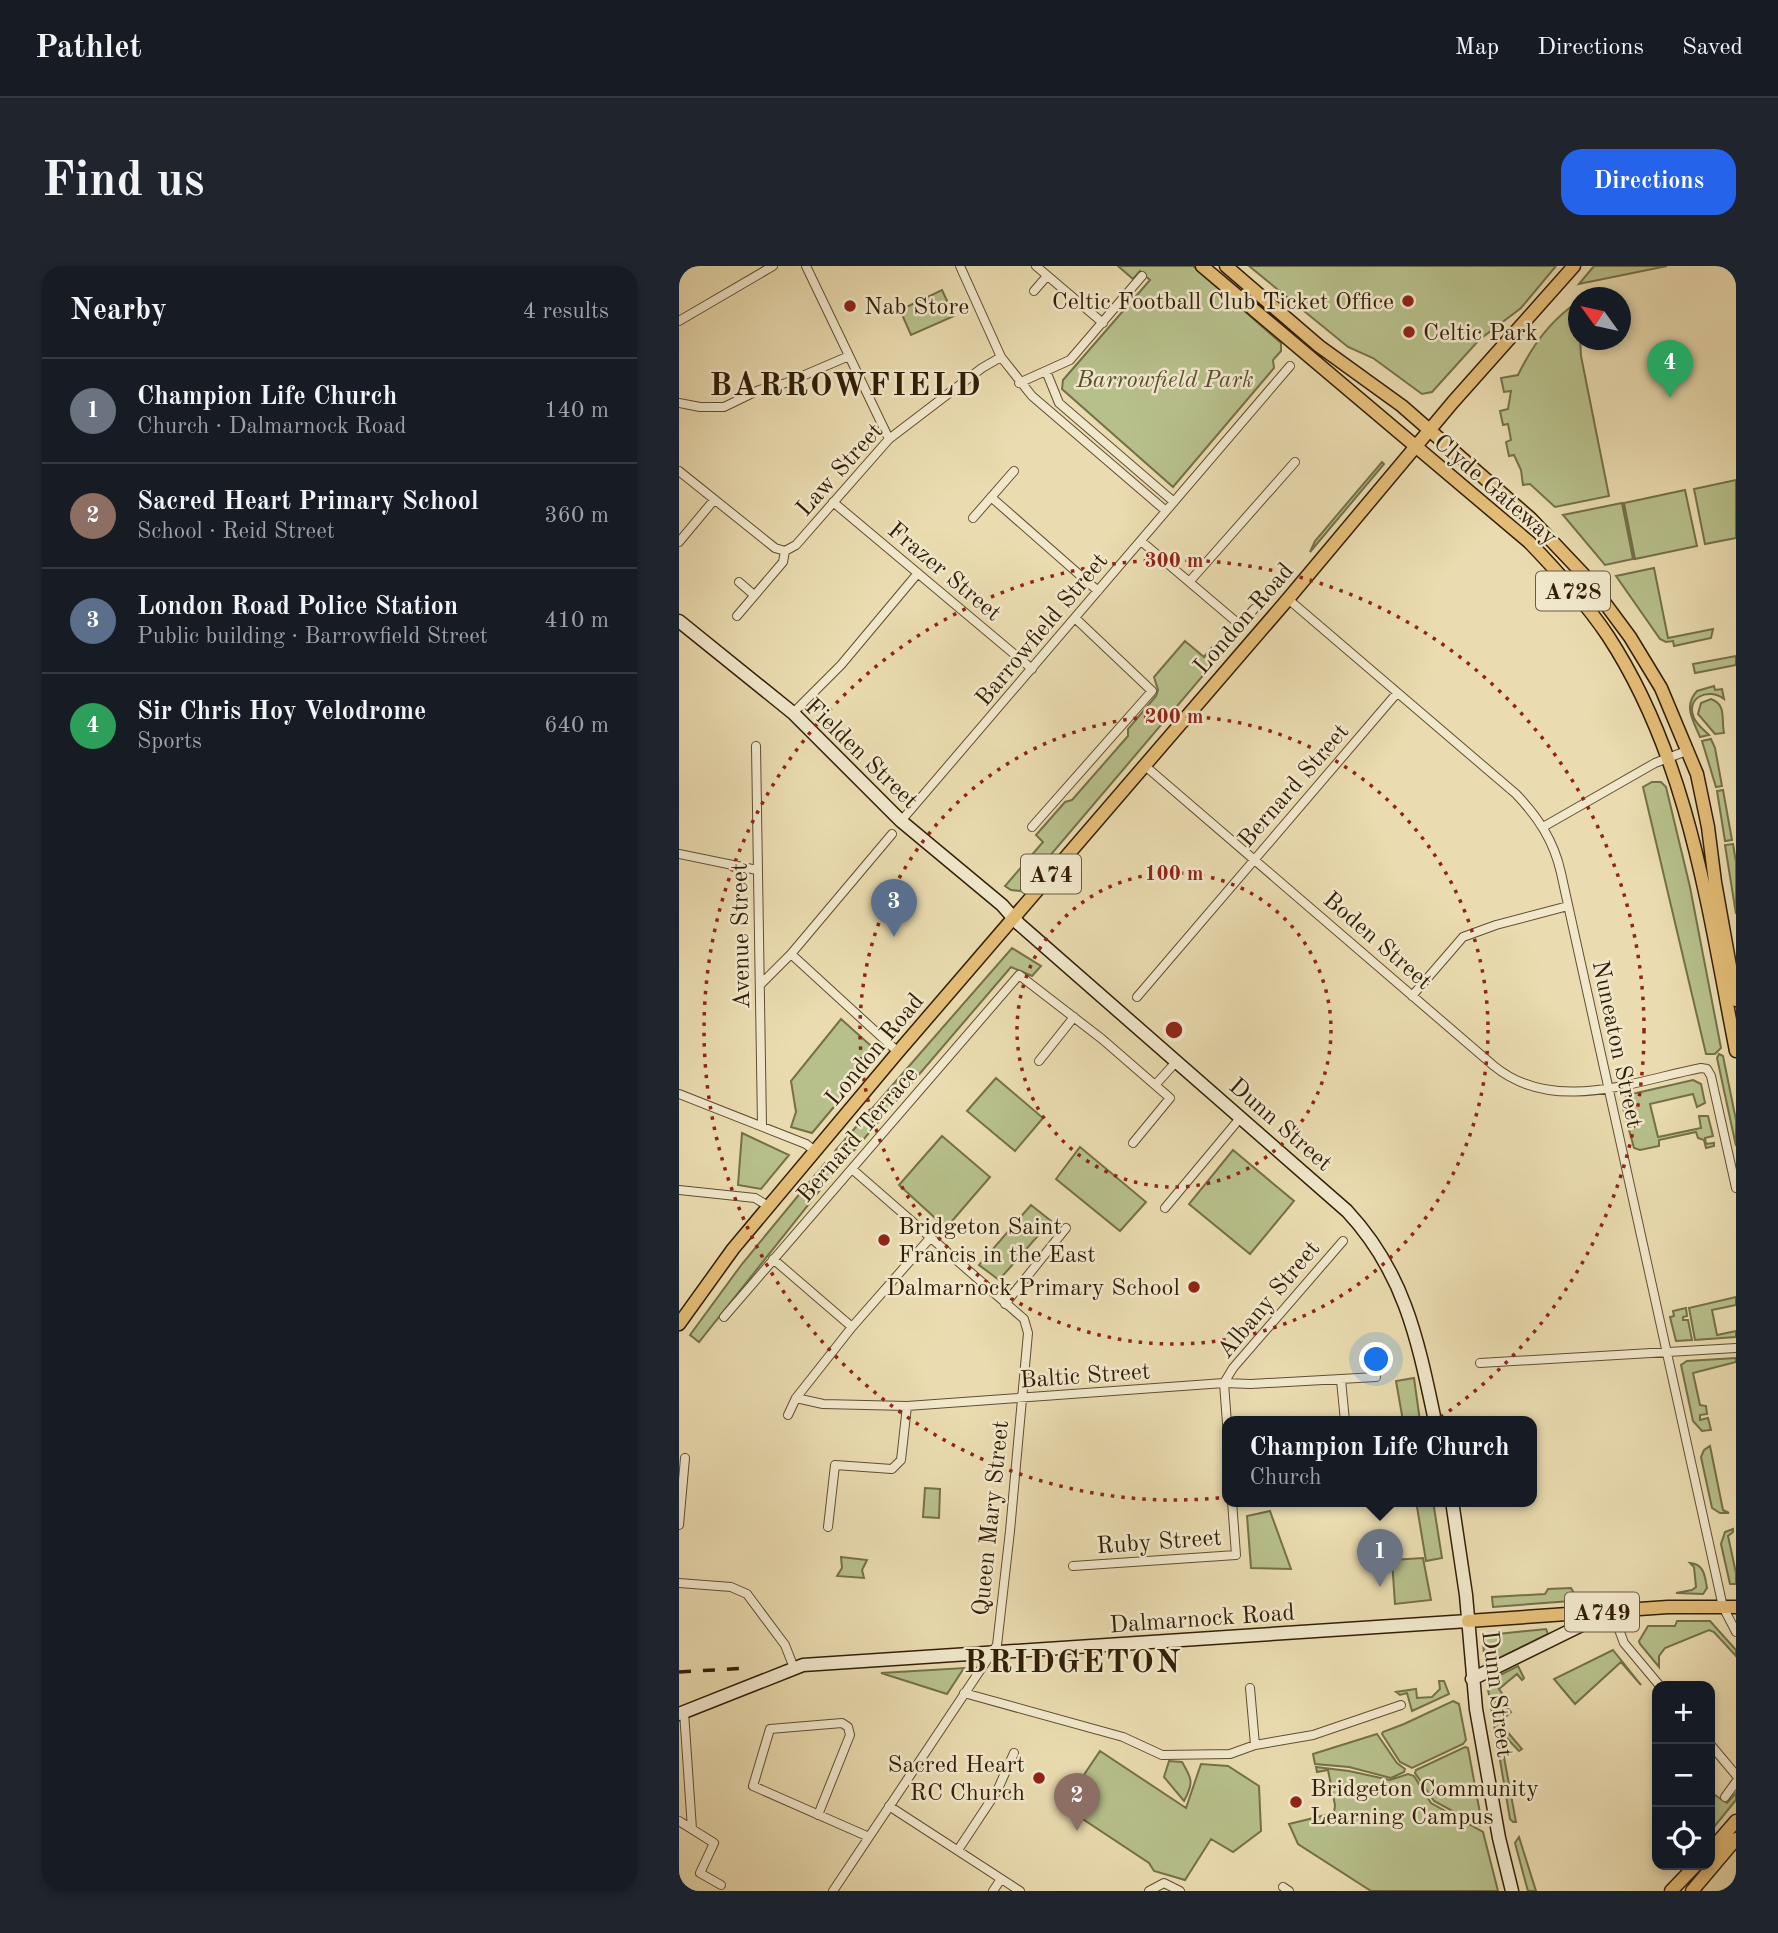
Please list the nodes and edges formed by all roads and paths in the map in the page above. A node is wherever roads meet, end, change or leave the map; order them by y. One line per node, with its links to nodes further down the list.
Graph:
1 (773, 266): 11 (street)
2 (806, 266): 13 (street)
3 (960, 266): 14 (street)
4 (1036, 266): 8 (street)
5 (1202, 266): 21 (main road, Clyde Gateway / A728)
6 (1226, 266): 19 (main road, Clyde Gateway / A728)
7 (1574, 266): 19 (main road, London Road / A74)
8 (1047, 276): 10 (street); 12 (street)
9 (1142, 276): 12 (street)
10 (1034, 291)
11 (679, 321)
12 (1103, 323): 16 (street)
13 (849, 356): 18 (street); 20 (street)
14 (1001, 357): 17 (street); 20 (street, Law Street)
15 (1290, 366): 28 (street, Barrowfield Street)
16 (1046, 371): 17 (street); 28 (street)
17 (1019, 383): 29 (street)
18 (679, 403)
19 (1431, 429): 21 (main road, London Road / A74); 50 (main road, Clyde Gateway / A728)
20 (889, 439): 27 (street, Law Street)
21 (1416, 446): 39 (main road, London Road / A74); 51 (main road, Clyde Gateway / A728)
22 (1295, 462): 35 (street)
23 (679, 471): 26 (street)
24 (1014, 471): 25 (street)
25 (991, 497): 30 (street); 37 (street)
26 (714, 500): 32 (street); 33 (street)
27 (833, 502): 33 (street, Law Street); 34 (street, Frazer Street)
28 (1174, 502): 29 (street, Barrowfield Street)
29 (1166, 512): 31 (street, Barrowfield Street)
30 (973, 518)
31 (1141, 541): 35 (street); 37 (street, Barrowfield Street)
32 (679, 542)
33 (785, 551): 38 (street, Law Street)
34 (918, 573): 46 (street, Frazer Street); 48 (street)
35 (1189, 581): 44 (street)
36 (739, 582): 38 (street)
37 (1098, 591): 42 (street, Barrowfield Street)
38 (754, 595): 41 (street, Law Street)
39 (1288, 599): 47 (street, Nuneaton Street); 52 (main road, London Road / A74)
40 (1254, 609): 44 (street)
41 (737, 616)
42 (1075, 618): 46 (street, Barrowfield Street); 54 (street)
43 (679, 621): 48 (main road, Fielden Street)
44 (1240, 625): 45 (street)
45 (1222, 647)
46 (1032, 669): 53 (street, Barrowfield Street)
47 (1397, 693): 55 (street, Nuneaton Street); 58 (street, Bernard Street)
48 (793, 713): 53 (main road, Fielden Street)
49 (756, 746): 59 (street, Avenue Street)
50 (1689, 750): 51 (street); 66 (main road, Clyde Gateway / A728)
51 (1668, 757): 55 (street); 68 (main road, Clyde Gateway / A728)
52 (1144, 765): 58 (street, Boden Street); 61 (main road, London Road / A74)
53 (901, 821): 61 (main road, Fielden Street)
54 (1032, 827)
55 (1543, 827): 60 (street, Nuneaton Street)
56 (892, 834): 62 (street)
57 (679, 853): 59 (street)
58 (1254, 859): 64 (street, Boden Street); 65 (street, Bernard Street)
59 (757, 870): 63 (street, Avenue Street)
60 (1568, 906): 64 (street); 73 (street, Nuneaton Street)
61 (1014, 917): 69 (main road, London Road / A74); 71 (main road, Dunn Street)
62 (791, 954): 63 (street); 69 (street)
63 (761, 984): 76 (street, Avenue Street)
64 (1412, 996): 73 (street, Boden Street)
65 (1137, 997)
66 (1736, 1000)
67 (1074, 1017): 70 (street); 72 (street); 79 (street, Bernard Terrace)
68 (1736, 1051)
69 (898, 1052): 78 (main road, London Road / A74)
70 (1039, 1061)
71 (1176, 1062): 72 (street); 75 (main road, Dunn Street)
72 (1156, 1084): 77 (street)
73 (1608, 1088): 80 (street, Boden Street); 93 (street, Nuneaton Street)
74 (679, 1094): 76 (street)
75 (1241, 1117): 83 (street); 104 (main road, Dunn Street)
76 (762, 1126): 78 (street)
77 (1133, 1143)
78 (815, 1151): 82 (main road, London Road / A74)
79 (852, 1169): 85 (street, Queen Mary Street); 87 (street, Bernard Terrace)
80 (1736, 1188)
81 (679, 1190): 82 (street)
82 (768, 1206): 90 (main road, London Road / A74)
83 (1165, 1208)
84 (1066, 1228): 88 (street)
85 (931, 1237): 88 (street, Queen Mary Street); 91 (street)
86 (1343, 1241): 97 (street, Albany Street)
87 (773, 1259): 89 (street, Bernard Terrace); 91 (street)
88 (1005, 1304): 99 (street, Queen Mary Street)
89 (724, 1317)
90 (679, 1324)
91 (852, 1327): 98 (street)
92 (1736, 1348): 93 (street)
93 (1667, 1352): 94 (street); 112 (street, Nuneaton Street)
94 (1480, 1363)
95 (1376, 1377): 96 (street, Baltic Street)
96 (1341, 1380): 97 (street, Baltic Street); 103 (street)
97 (1224, 1383): 99 (street, Baltic Street); 102 (street)
98 (796, 1398): 100 (street, Baltic Street); 101 (street)
99 (1020, 1400): 100 (street, Baltic Street); 116 (street, Queen Mary Street)
100 (907, 1406): 109 (street)
101 (787, 1415)
102 (1226, 1416)
103 (1345, 1416)
104 (1434, 1416)
105 (685, 1458): 108 (street)
106 (1232, 1507): 110 (street, Ruby Street)
107 (1453, 1507): 114 (main road, Dunn Street)
108 (679, 1525)
109 (828, 1527)
110 (1073, 1566)
111 (679, 1583): 117 (street)
112 (1729, 1607): 113 (main road, Dalmarnock Road / A749); 115 (street, Nuneaton Street)
113 (1610, 1611): 114 (main road, Dalmarnock Road / A749); 118 (main road); 119 (street)
114 (1468, 1620): 116 (main road, Dalmarnock Road); 118 (main road, Dunn Street)
115 (1736, 1632)
116 (991, 1653): 117 (main road, Dalmarnock Road); 121 (street, Queen Mary Street)
117 (794, 1668): 123 (main road, Dalmarnock Road)
118 (1472, 1679): 148 (main road, Dunn Street)
119 (1656, 1681)
120 (1251, 1688): 124 (street)
121 (964, 1693): 124 (street); 131 (street, Queen Mary Street)
122 (1401, 1705): 124 (street)
123 (681, 1713): 129 (street)
124 (1255, 1745)
125 (1715, 1750): 127 (street)
126 (1014, 1753): 139 (street)
127 (1736, 1775)
128 (1736, 1782): 130 (street)
129 (684, 1786): 135 (street)
130 (1725, 1797)
131 (889, 1806): 136 (street, Queen Mary Street); 139 (street)
132 (818, 1815): 132 (street); 136 (street)
133 (679, 1821): 135 (street)
134 (1736, 1821): 138 (main road)
135 (692, 1829): 142 (street)
136 (869, 1837): 143 (street, Queen Mary Street)
137 (1736, 1839): 150 (main road)
138 (1715, 1845)
139 (958, 1850): 141 (street)
140 (1691, 1870): 149 (main road)
141 (1001, 1879): 144 (street); 145 (street)
142 (720, 1885)
143 (832, 1891)
144 (993, 1891)
145 (1020, 1891)
146 (1149, 1891): 147 (street)
147 (1179, 1891)
148 (1512, 1891)
149 (1671, 1891)
150 (1692, 1891)

